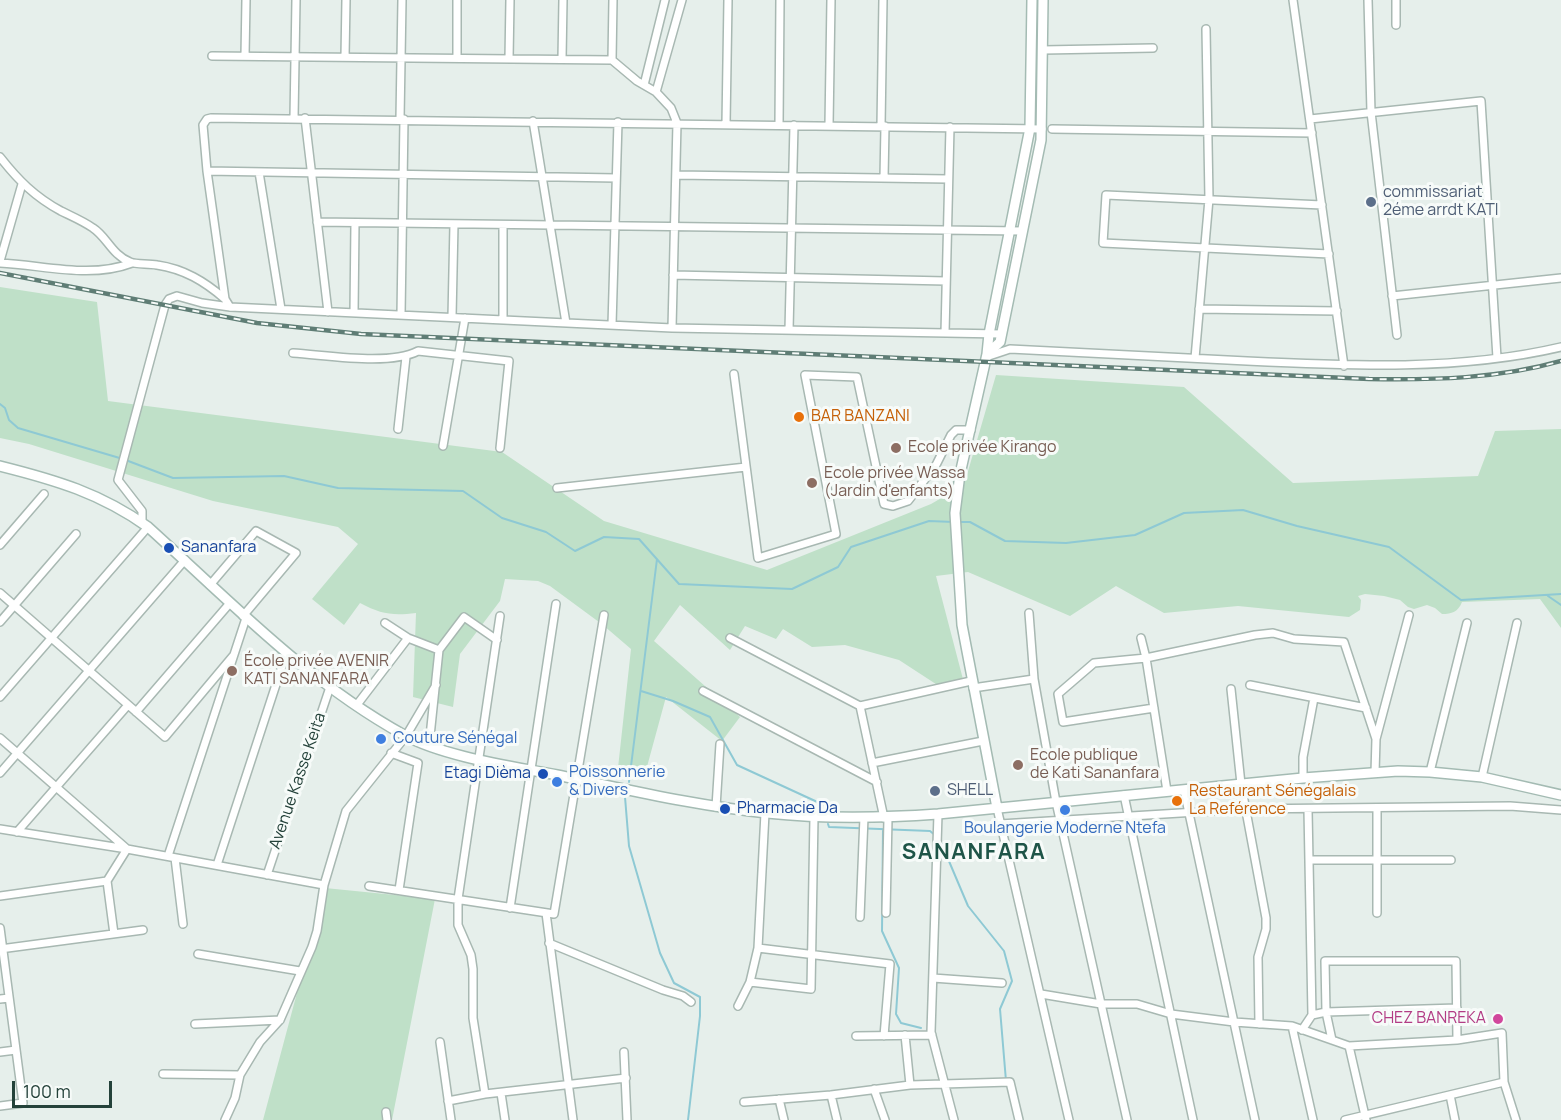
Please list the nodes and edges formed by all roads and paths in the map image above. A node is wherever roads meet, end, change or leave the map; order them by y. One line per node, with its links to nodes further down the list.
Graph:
1 (246, 0): 25 (street)
2 (296, 0): 26 (street)
3 (346, 0): 27 (street)
4 (402, 0): 28 (street)
5 (457, 0): 29 (street)
6 (510, 0): 30 (street)
7 (563, 0): 31 (street)
8 (613, 0): 32 (street)
9 (665, 0): 33 (street)
10 (682, 0): 34 (street)
11 (728, 0): 43 (street)
12 (780, 0): 44 (street)
13 (831, 0): 46 (street)
14 (883, 0): 47 (street)
15 (1032, 0): 49 (main road)
16 (1043, 0): 23 (main road)
17 (1293, 0): 39 (street)
18 (1368, 0): 35 (street)
19 (1396, 0): 20 (street)
20 (1396, 25)
21 (1206, 29): 51 (street)
22 (1153, 48): 23 (street)
23 (1042, 50): 50 (main road)
24 (212, 56): 25 (street)
25 (245, 56): 26 (street)
26 (295, 57): 27 (street); 36 (street)
27 (345, 57): 28 (street)
28 (401, 58): 29 (street); 38 (street)
29 (456, 58): 30 (street)
30 (509, 59): 31 (street)
31 (562, 59): 32 (street)
32 (612, 60): 33 (street)
33 (644, 85): 34 (street)
34 (656, 92): 42 (street)
35 (1371, 112): 39 (street); 87 (street); 88 (street)
36 (294, 118): 37 (street); 54 (street)
37 (305, 118): 38 (street); 56 (street)
38 (402, 119): 40 (street); 57 (street)
39 (1310, 119): 52 (street)
40 (534, 121): 41 (street); 58 (street)
41 (618, 122): 42 (street); 61 (street)
42 (677, 123): 43 (street); 59 (street)
43 (726, 124): 44 (street)
44 (779, 125): 45 (street)
45 (794, 125): 46 (street); 60 (street)
46 (829, 125): 47 (street)
47 (883, 126): 48 (street); 62 (street)
48 (950, 127): 49 (street); 63 (street)
49 (1030, 128): 50 (street); 77 (main road)
50 (1046, 129): 51 (street); 78 (main road)
51 (1209, 131): 52 (street); 65 (street)
52 (1312, 133): 66 (street)
53 (0, 157): 64 (street)
54 (207, 171): 55 (street); 89 (street)
55 (259, 172): 56 (street); 91 (street)
56 (311, 173): 57 (street); 67 (street)
57 (404, 174): 58 (street); 69 (street)
58 (542, 176): 61 (street); 72 (street)
59 (676, 176): 60 (street); 74 (street)
60 (793, 177): 62 (street); 75 (street)
61 (616, 178): 73 (street)
62 (884, 178): 63 (street)
63 (948, 179): 76 (street)
64 (22, 184): 81 (street); 82 (street)
65 (1209, 199): 66 (street); 79 (street); 79 (street)
66 (1322, 205): 80 (street)
67 (317, 222): 68 (street); 94 (street)
68 (355, 223): 69 (street); 95 (street)
69 (402, 223): 70 (street); 96 (street)
70 (454, 224): 71 (street); 97 (street)
71 (503, 225): 72 (street); 99 (street)
72 (550, 225): 73 (street); 100 (street)
73 (615, 226): 74 (street); 101 (street)
74 (674, 227): 75 (street); 83 (street)
75 (791, 228): 76 (street); 84 (street)
76 (947, 231): 77 (street); 86 (street)
77 (1011, 231): 78 (street); 105 (main road)
78 (1022, 231): 106 (main road)
79 (1204, 248): 80 (street); 92 (street)
80 (1329, 254): 93 (street)
81 (0, 262): 82 (street)
82 (132, 263): 89 (street)
83 (673, 275): 84 (street); 102 (street)
84 (790, 278): 86 (street); 103 (street)
85 (1561, 278): 87 (street)
86 (946, 281): 104 (street)
87 (1493, 285): 88 (street); 114 (street)
88 (1392, 296): 107 (street)
89 (225, 299): 90 (street)
90 (230, 307): 91 (street); 125 (street)
91 (281, 309): 94 (street)
92 (1199, 309): 93 (street); 113 (street)
93 (1337, 311): 115 (street)
94 (328, 312): 95 (street)
95 (354, 313): 96 (street)
96 (401, 315): 97 (street)
97 (452, 317): 98 (street)
98 (465, 318): 99 (street); 110 (street)
99 (503, 320): 100 (street)
100 (566, 323): 101 (street)
101 (612, 325): 102 (street)
102 (672, 328): 103 (street)
103 (789, 330): 104 (street)
104 (945, 333): 105 (street)
105 (989, 334): 106 (street); 111 (main road)
106 (1001, 334): 111 (main road)
107 (1397, 335)
108 (1561, 346): 114 (street)
109 (293, 353): 112 (street)
110 (459, 355): 112 (street); 119 (street); 120 (street)
111 (987, 356): 113 (street); 118 (main road)
112 (406, 357): 117 (street)
113 (1195, 358): 115 (street)
114 (1497, 358): 115 (street)
115 (1344, 366)
116 (734, 374): 122 (street)
117 (398, 429)
118 (971, 430): 122 (street); 154 (main road)
119 (443, 446)
120 (500, 448)
121 (0, 466): 125 (main road)
122 (746, 467): 123 (street)
123 (557, 488)
124 (44, 494): 127 (street)
125 (145, 525): 128 (main road); 143 (street)
126 (76, 534): 133 (street)
127 (0, 546)
128 (185, 560): 129 (main road); 152 (street)
129 (210, 585): 131 (main road); 138 (street)
130 (0, 593): 133 (street)
131 (230, 603): 138 (main road); 167 (street)
132 (556, 603): 178 (street)
133 (14, 605): 139 (street); 143 (street)
134 (1029, 613): 153 (street)
135 (604, 615): 184 (street)
136 (1409, 615): 170 (street)
137 (500, 616): 147 (street)
138 (244, 617): 149 (main road); 150 (street)
139 (0, 622)
140 (386, 623): 144 (street)
141 (1467, 623): 179 (street)
142 (1517, 623): 182 (street)
143 (52, 638): 152 (street); 160 (street)
144 (408, 638): 148 (street); 163 (street)
145 (730, 638): 164 (street)
146 (1141, 638): 151 (street)
147 (496, 640): 148 (street); 176 (street)
148 (439, 650): 155 (street)
149 (286, 654): 157 (main road); 215 (street)
150 (233, 656): 167 (street); 211 (street)
151 (1146, 658): 165 (street); 165 (street); 166 (street)
152 (89, 671): 162 (street); 174 (street)
153 (1034, 679): 154 (street); 192 (street)
154 (972, 684): 164 (street); 171 (main road)
155 (436, 685): 168 (street); 173 (street)
156 (1251, 685): 161 (street)
157 (330, 687): 163 (main road); 216 (street, Avenue Kasse Keita)
158 (1231, 689): 186 (street)
159 (702, 691): 185 (street)
160 (0, 698)
161 (1314, 698): 166 (street); 183 (street)
162 (128, 705): 167 (street); 187 (street)
163 (356, 706): 168 (main road)
164 (860, 706): 177 (street)
165 (1154, 708): 189 (street)
166 (1366, 708): 170 (street)
167 (136, 711)
168 (406, 736): 173 (main road); 175 (street)
169 (0, 738): 174 (street)
170 (1376, 739): 181 (street)
171 (983, 741): 177 (street); 194 (main road)
172 (720, 744): 193 (street)
173 (429, 746): 176 (main road)
174 (17, 753): 180 (street); 187 (street)
175 (392, 753): 218 (street); 220 (street)
176 (479, 760): 178 (main road); 222 (street)
177 (873, 763): 185 (street)
178 (531, 770): 184 (main road); 223 (street)
179 (1430, 772): 181 (main road); 182 (main road)
180 (0, 773)
181 (1375, 773): 183 (main road)
182 (1482, 777): 191 (main road)
183 (1303, 778): 186 (main road)
184 (577, 779): 193 (main road); 224 (street)
185 (877, 782): 205 (street)
186 (1241, 784): 188 (main road); 196 (street)
187 (56, 787): 209 (street); 210 (street)
188 (1184, 790): 189 (main road); 200 (street)
189 (1167, 791): 190 (main road)
190 (1124, 795): 192 (main road); 202 (street)
191 (1561, 795)
192 (1056, 802): 194 (main road); 206 (street)
193 (716, 807): 199 (main road)
194 (997, 808): 201 (main road); 207 (street)
195 (1377, 808): 197 (street); 198 (street); 213 (street)
196 (1246, 809): 197 (street); 200 (street); 254 (street)
197 (1308, 810): 212 (street)
198 (1561, 810)
199 (765, 813): 203 (main road); 233 (street)
200 (1189, 813): 202 (street); 252 (street)
201 (938, 814): 205 (main road); 238 (street)
202 (1128, 816): 206 (street); 249 (street)
203 (814, 817): 204 (main road); 236 (street)
204 (864, 817): 205 (main road); 227 (street)
205 (886, 818): 225 (street)
206 (1060, 820): 207 (street); 245 (street)
207 (1000, 824): 241 (street)
208 (0, 829): 209 (street)
209 (17, 832): 210 (street)
210 (127, 849): 211 (street); 217 (street)
211 (172, 857): 215 (street); 228 (street)
212 (1309, 860): 213 (street); 250 (street)
213 (1377, 860): 214 (street); 226 (street)
214 (1451, 860)
215 (217, 865): 216 (street)
216 (267, 875): 218 (street)
217 (107, 881): 221 (street); 231 (street)
218 (324, 885): 237 (street)
219 (369, 886): 220 (street)
220 (399, 890): 222 (street)
221 (0, 896)
222 (458, 899): 223 (street); 277 (street)
223 (510, 908): 224 (street)
224 (546, 913): 232 (street)
225 (886, 914)
226 (1377, 914)
227 (860, 917)
228 (183, 924)
229 (0, 928): 234 (street)
230 (143, 930): 231 (street)
231 (114, 934): 234 (street)
232 (549, 944): 244 (street); 274 (street)
233 (758, 948): 236 (street); 239 (street)
234 (1, 949): 242 (street)
235 (198, 954): 237 (street)
236 (810, 955): 239 (street); 260 (street)
237 (300, 972): 251 (street)
238 (933, 978): 240 (street); 258 (street)
239 (750, 982): 246 (street)
240 (1002, 983)
241 (1041, 994): 245 (street); 295 (street)
242 (9, 998): 243 (street); 265 (street)
243 (0, 999)
244 (691, 1002)
245 (1101, 1004): 249 (street); 296 (street)
246 (738, 1006)
247 (1457, 1008): 248 (street); 248 (street); 262 (street)
248 (1326, 1012): 250 (street); 261 (street)
249 (1171, 1014): 252 (street); 297 (street)
250 (1312, 1015): 256 (street)
251 (280, 1020): 253 (street); 269 (street)
252 (1233, 1022): 254 (street); 298 (street)
253 (195, 1024)
254 (1259, 1024): 255 (street)
255 (1292, 1026): 256 (street); 299 (street)
256 (1302, 1030): 261 (street)
257 (905, 1035): 258 (street); 260 (street); 272 (street)
258 (932, 1035): 273 (street)
259 (856, 1036): 260 (street)
260 (884, 1036)
261 (1332, 1040): 264 (street)
262 (1457, 1040): 264 (street); 271 (street)
263 (440, 1042): 281 (street)
264 (1349, 1047): 284 (street)
265 (16, 1050): 266 (street); 283 (street)
266 (0, 1052)
267 (624, 1052): 270 (street)
268 (162, 1074): 269 (street)
269 (240, 1075): 285 (street)
270 (626, 1078): 274 (street); 289 (street)
271 (1504, 1082): 279 (street); 302 (street)
272 (910, 1085): 273 (street); 275 (street)
273 (945, 1085): 293 (street); 294 (street)
274 (568, 1086): 276 (street); 288 (street)
275 (874, 1089): 278 (street); 292 (street)
276 (501, 1093): 277 (street); 287 (street)
277 (485, 1094): 281 (street)
278 (831, 1095): 280 (street); 291 (street)
279 (1450, 1095): 284 (street); 301 (street)
280 (779, 1099): 282 (street); 290 (street)
281 (448, 1101): 286 (street)
282 (744, 1102)
283 (0, 1106)
284 (1366, 1118): 300 (street)
285 (225, 1120)
286 (451, 1120)
287 (505, 1120)
288 (573, 1120)
289 (627, 1120)
290 (784, 1120)
291 (837, 1120)
292 (885, 1120)
293 (954, 1120)
294 (1019, 1120)
295 (1070, 1120)
296 (1127, 1120)
297 (1193, 1120)
298 (1255, 1120)
299 (1313, 1120)
300 (1345, 1120)
301 (1455, 1120)
302 (1516, 1120)

